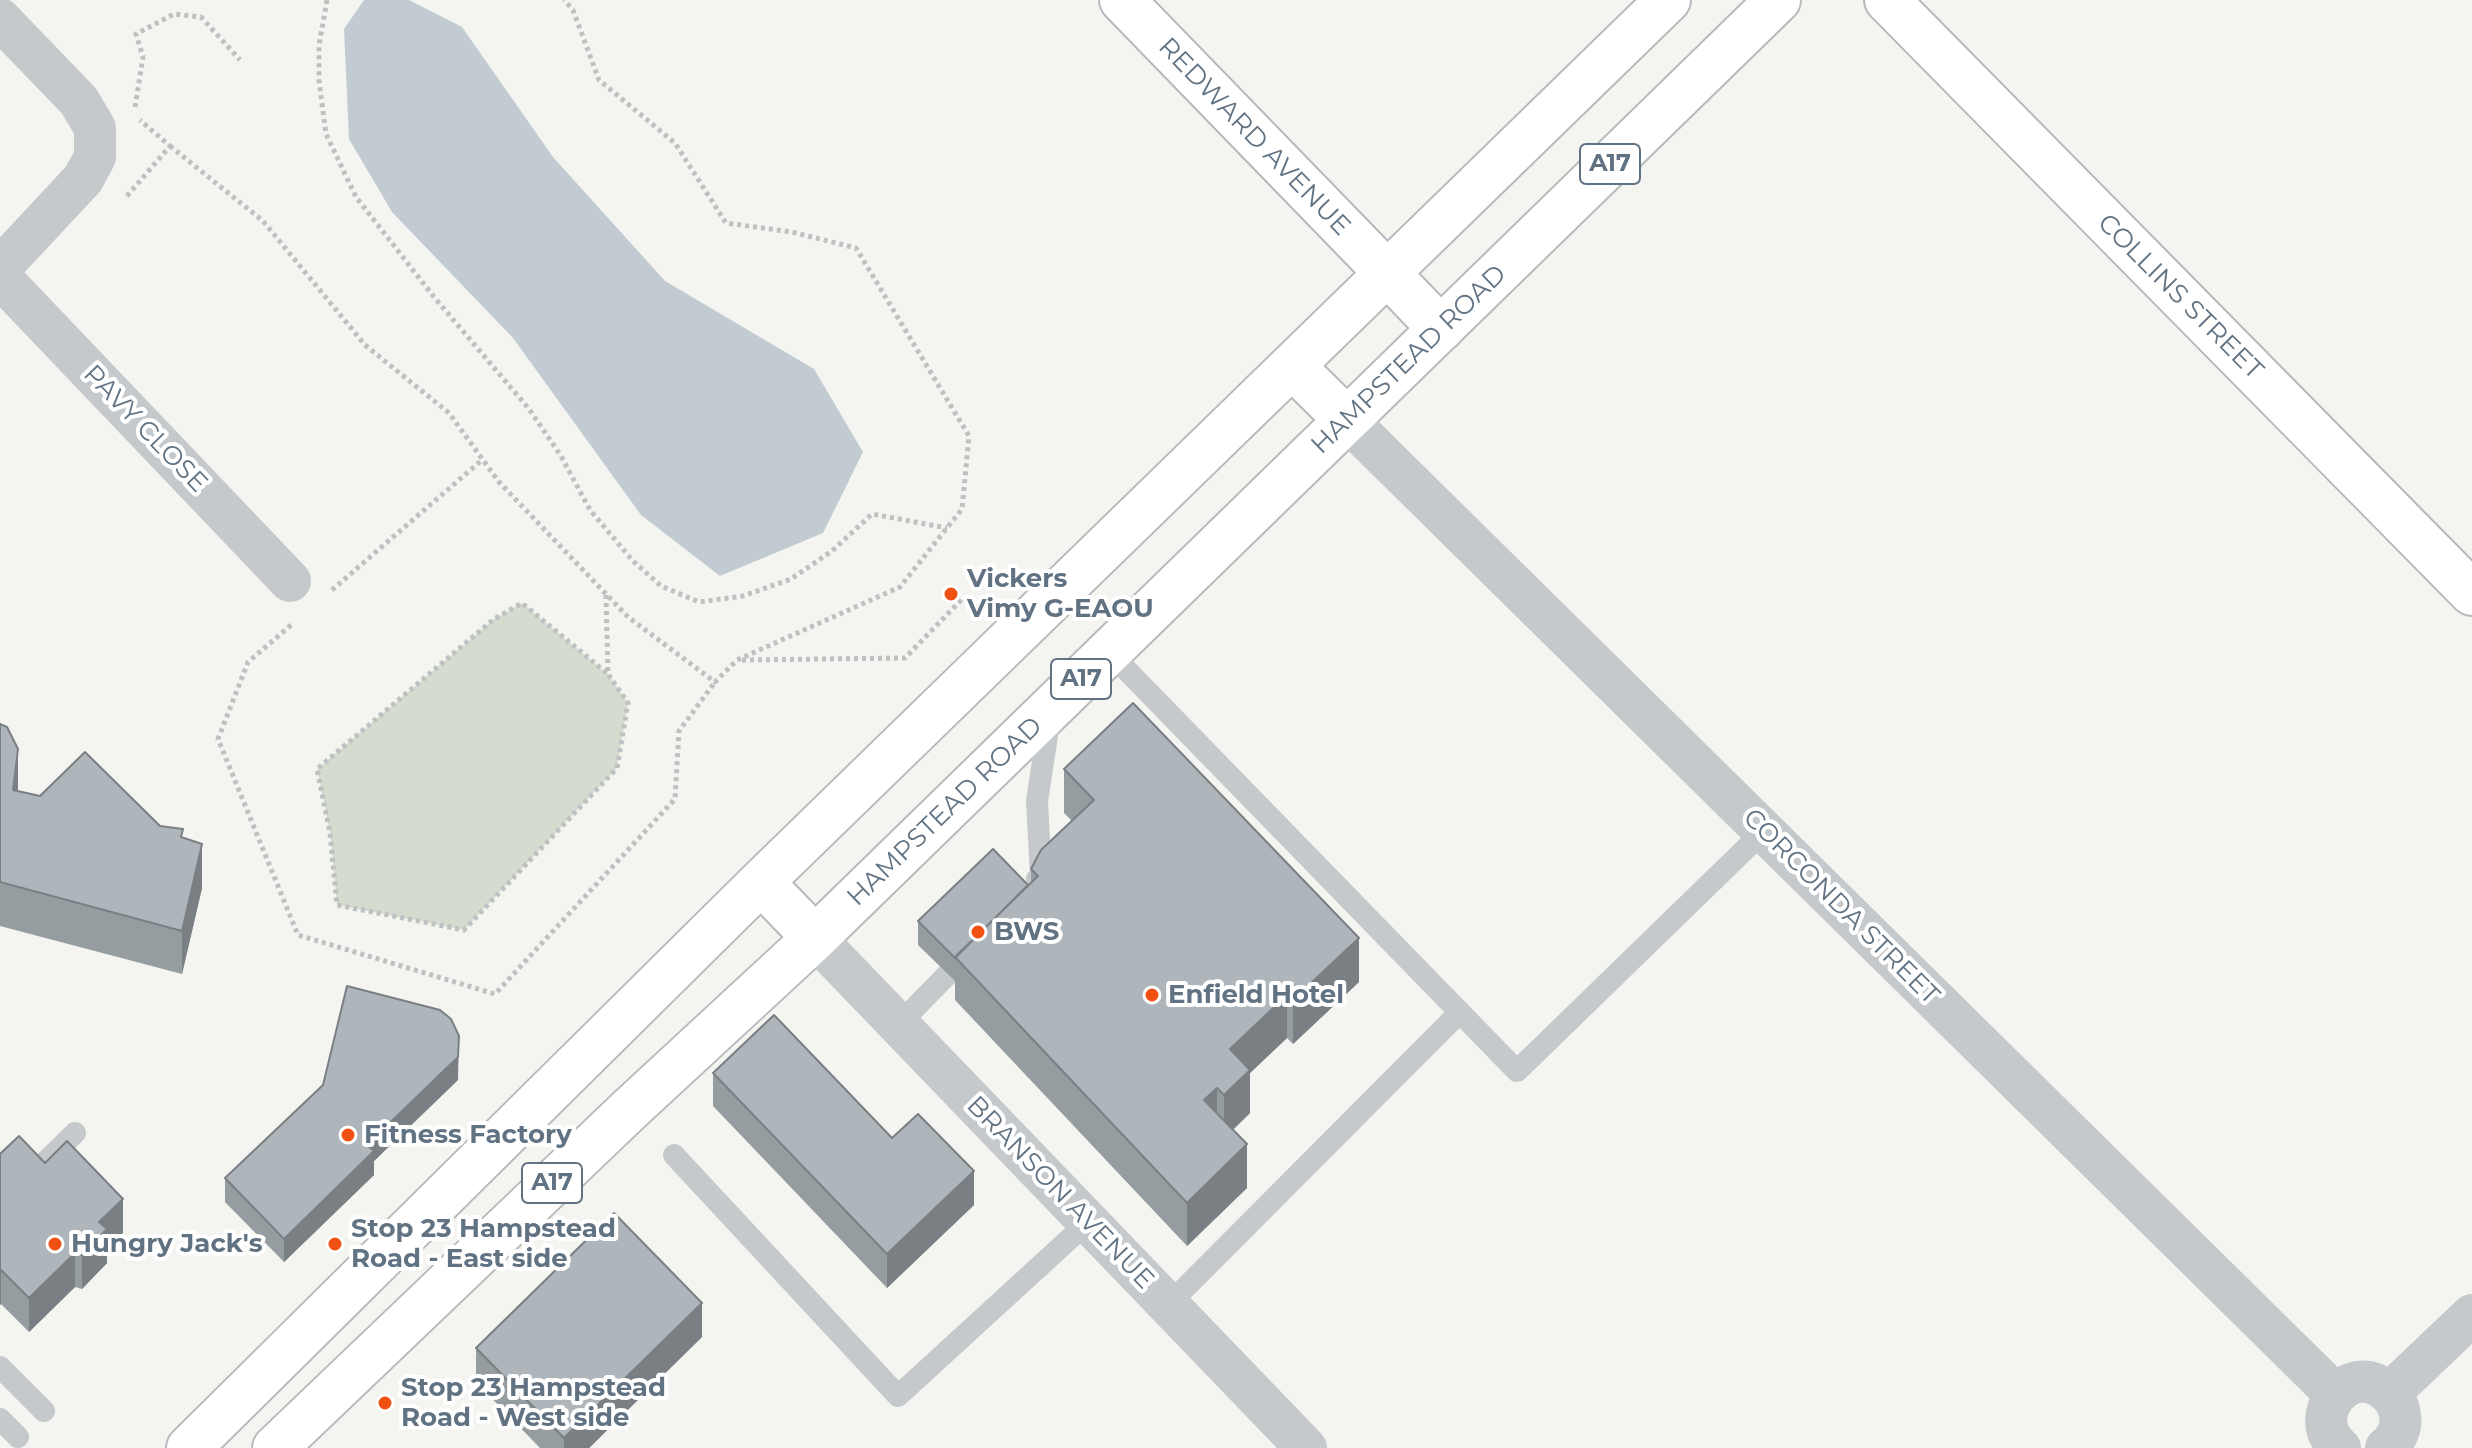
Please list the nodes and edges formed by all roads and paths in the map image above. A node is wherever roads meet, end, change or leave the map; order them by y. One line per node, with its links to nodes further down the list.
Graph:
1 (327, 0): 18 (path)
2 (564, 0): 18 (path)
3 (1122, 0): 12 (main road, REDWARD AVENUE)
4 (1668, 0): 12 (main road, A17)
5 (1778, 0): 14 (main road, HAMPSTEAD ROAD / A17)
6 (1887, 0): 20 (main road, COLLINS STREET)
7 (0, 19): 11 (street)
8 (240, 60): 9 (path)
9 (134, 116)
10 (170, 146): 17 (path)
11 (0, 268)
12 (1387, 273): 14 (main road, REDWARD AVENUE); 15 (main road, A17)
13 (0, 277): 19 (street, PAVY CLOSE)
14 (1441, 329): 16 (main road, HAMPSTEAD ROAD / A17)
15 (1292, 366): 16 (main road); 30 (main road, A17)
16 (1347, 420): 24 (main road, HAMPSTEAD ROAD / A17); 29 (street, CORCONDA STREET)
17 (483, 459): 19 (path); 21 (path)
18 (947, 528): 25 (path)
19 (309, 587)
20 (2472, 593)
21 (606, 594): 26 (path); 27 (path)
22 (979, 612): 25 (path)
23 (294, 623): 27 (path)
24 (1109, 652): 28 (main road, HAMPSTEAD ROAD / A17); 34 (lane)
25 (737, 660): 27 (path)
26 (608, 674): 26 (path)
27 (715, 682)
28 (1052, 707): 31 (lane); 32 (main road, HAMPSTEAD ROAD / A17)
29 (1764, 831): 34 (lane); 44 (street, CORCONDA STREET)
30 (761, 882): 32 (main road); 50 (main road, A17)
31 (1019, 899)
32 (815, 938): 35 (street, BRANSON AVENUE); 48 (main road, HAMPSTEAD ROAD / A17)
33 (948, 974): 35 (lane)
34 (1460, 1012): 40 (lane)
35 (898, 1025): 39 (street, BRANSON AVENUE)
36 (75, 1133): 38 (lane)
37 (674, 1155): 39 (lane)
38 (28, 1179)
39 (1088, 1222): 40 (street, BRANSON AVENUE)
40 (1168, 1305): 51 (street, BRANSON AVENUE)
41 (2472, 1315): 43 (street)
42 (0, 1367): 45 (lane)
43 (2390, 1393): 44 (street); 52 (street)
44 (2335, 1394): 49 (street)
45 (44, 1411)
46 (0, 1419): 47 (lane)
47 (18, 1437)
48 (292, 1442)
49 (2336, 1447)
50 (189, 1448)
51 (1306, 1448)
52 (2387, 1448)

